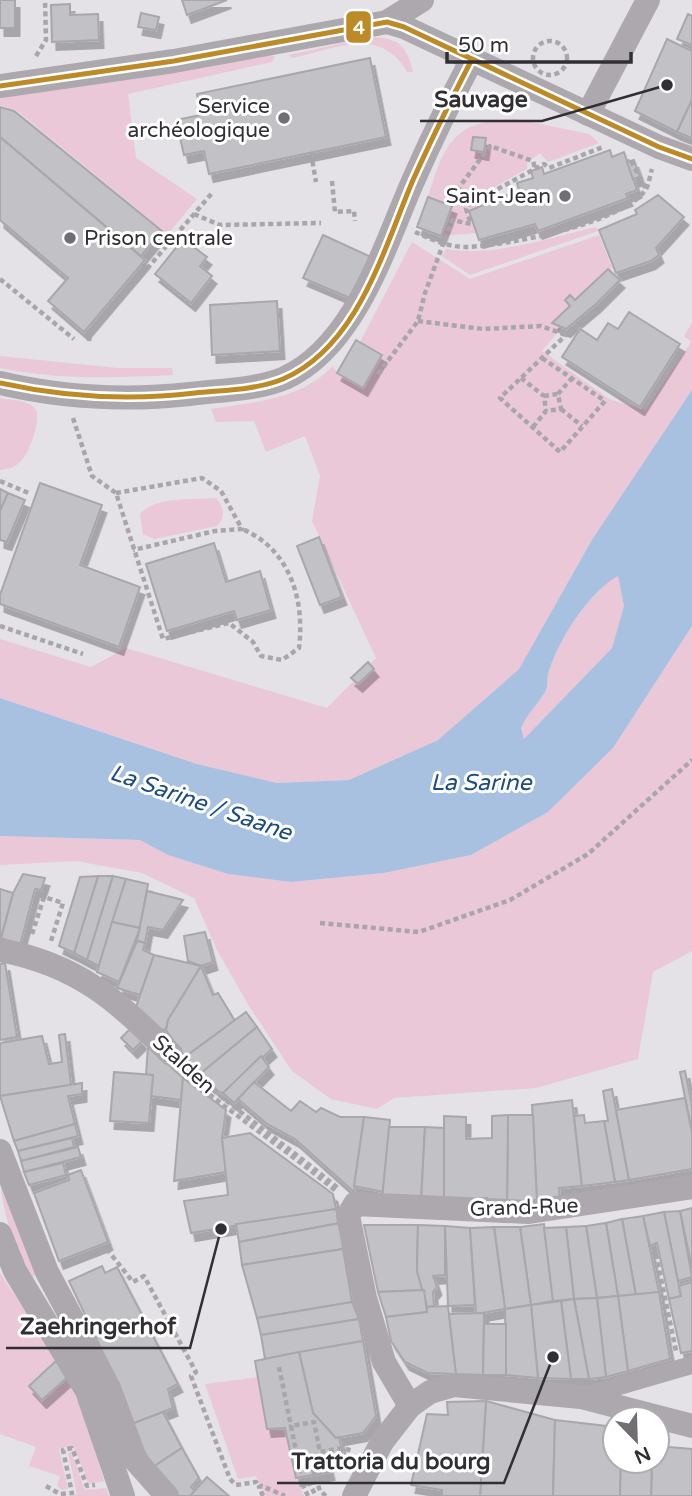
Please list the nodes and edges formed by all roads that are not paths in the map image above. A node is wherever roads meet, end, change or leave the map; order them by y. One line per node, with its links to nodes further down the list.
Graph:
1 (422, 0): 3 (street)
2 (648, 0): 6 (street)
3 (387, 22): 4 (street); 5 (street)
4 (471, 61): 6 (street); 8 (street)
5 (0, 86)
6 (587, 114): 7 (street)
7 (692, 159)
8 (0, 383)
9 (0, 950): 10 (street, Stalden)
10 (174, 1061)
11 (0, 1151): 19 (street)
12 (692, 1187): 16 (street, Grand-Rue)
13 (0, 1234): 18 (street)
14 (685, 1368): 15 (street)
15 (581, 1397): 16 (street); 17 (street)
16 (410, 1406): 20 (street)
17 (692, 1426)
18 (112, 1490)
19 (167, 1496)
20 (354, 1496)

